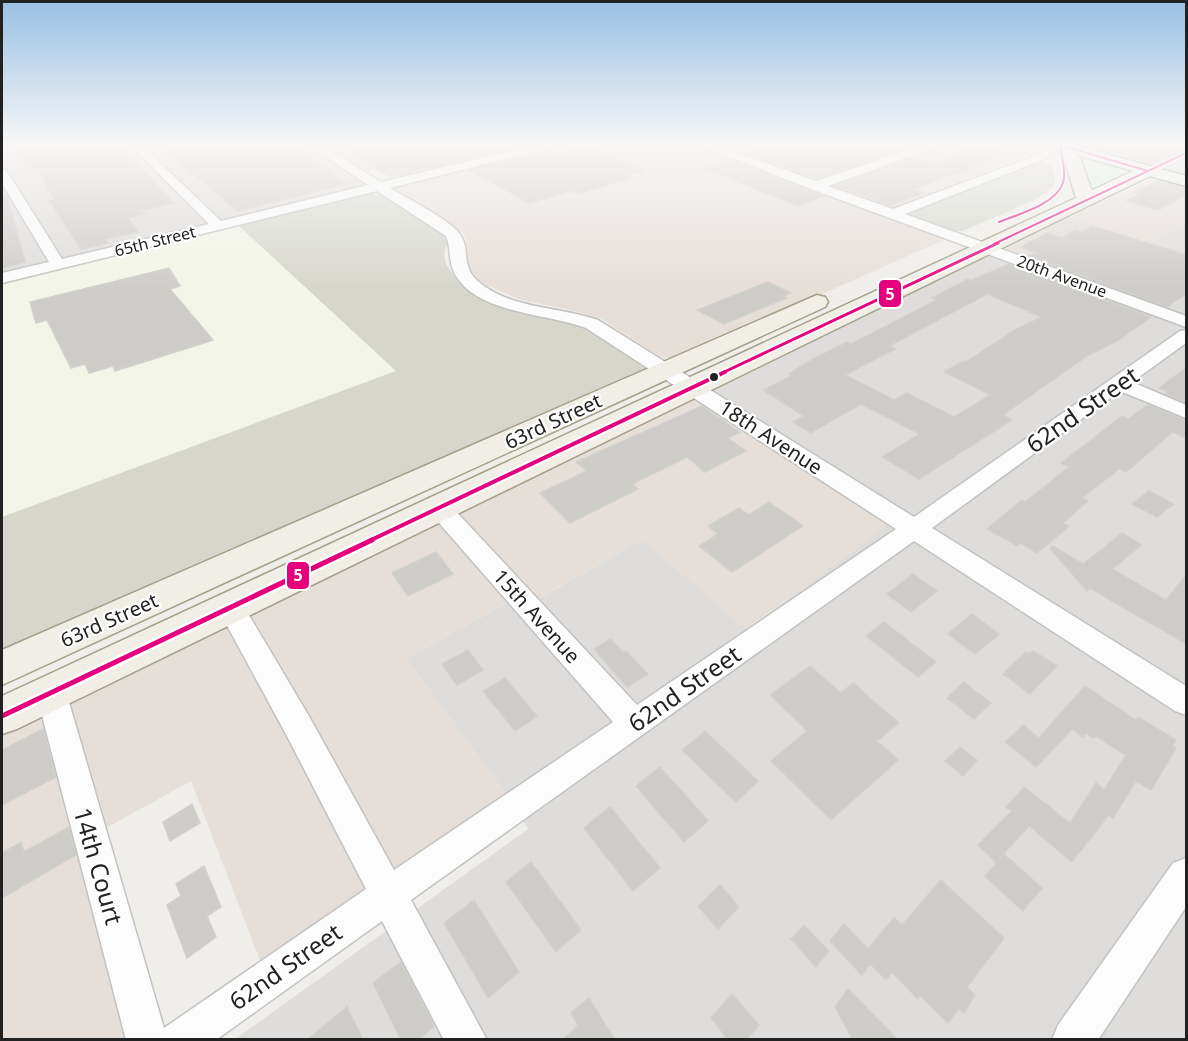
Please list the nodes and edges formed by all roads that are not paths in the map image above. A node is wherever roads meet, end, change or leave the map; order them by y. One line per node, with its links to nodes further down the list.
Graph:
1 (14, 193): 14 (street)
2 (184, 193): 12 (street)
3 (357, 193): 12 (street, 65th Street)
4 (389, 193): 18 (street, 18th Avenue)
5 (833, 193): 11 (street, 20th Avenue)
6 (948, 193): 11 (street)
7 (1058, 193): 13 (main road, 63rd Street)
8 (1083, 193): 10 (main road)
9 (1102, 193): 10 (street, 63rd Street)
10 (1086, 200): 13 (main road, 63rd Street)
11 (893, 214): 13 (street, 20th Avenue)
12 (219, 226): 14 (street, 65th Street)
13 (973, 243): 16 (street, 20th Avenue); 18 (main road, 63rd Street); 20 (main road, 63rd Street)
14 (58, 265): 15 (street, 65th Street)
15 (2, 278)
16 (1186, 322)
17 (1186, 335): 19 (street, 62nd Street)
18 (666, 370): 20 (street, 18th Avenue); 25 (main road, 63rd Street)
19 (1118, 383): 21 (street); 23 (street, 62nd Street)
20 (691, 386): 22 (main road, 63rd Street); 23 (street, 18th Avenue)
21 (1186, 412)
22 (440, 509): 24 (main road, 63rd Street); 29 (street, 15th Avenue)
23 (914, 529): 27 (street, 18th Avenue); 29 (street, 62nd Street)
24 (230, 607): 26 (main road, 63rd Street); 31 (street)
25 (2, 668)
26 (51, 693): 28 (main road, 63rd Street); 32 (street, 14th Court)
27 (1186, 702)
28 (2, 716)
29 (633, 723): 31 (street, 62nd Street)
30 (1186, 876): 35 (street)
31 (387, 895): 33 (street, 62nd Street); 34 (street)
32 (147, 1040)
33 (180, 1040)
34 (466, 1040)
35 (1073, 1040)

